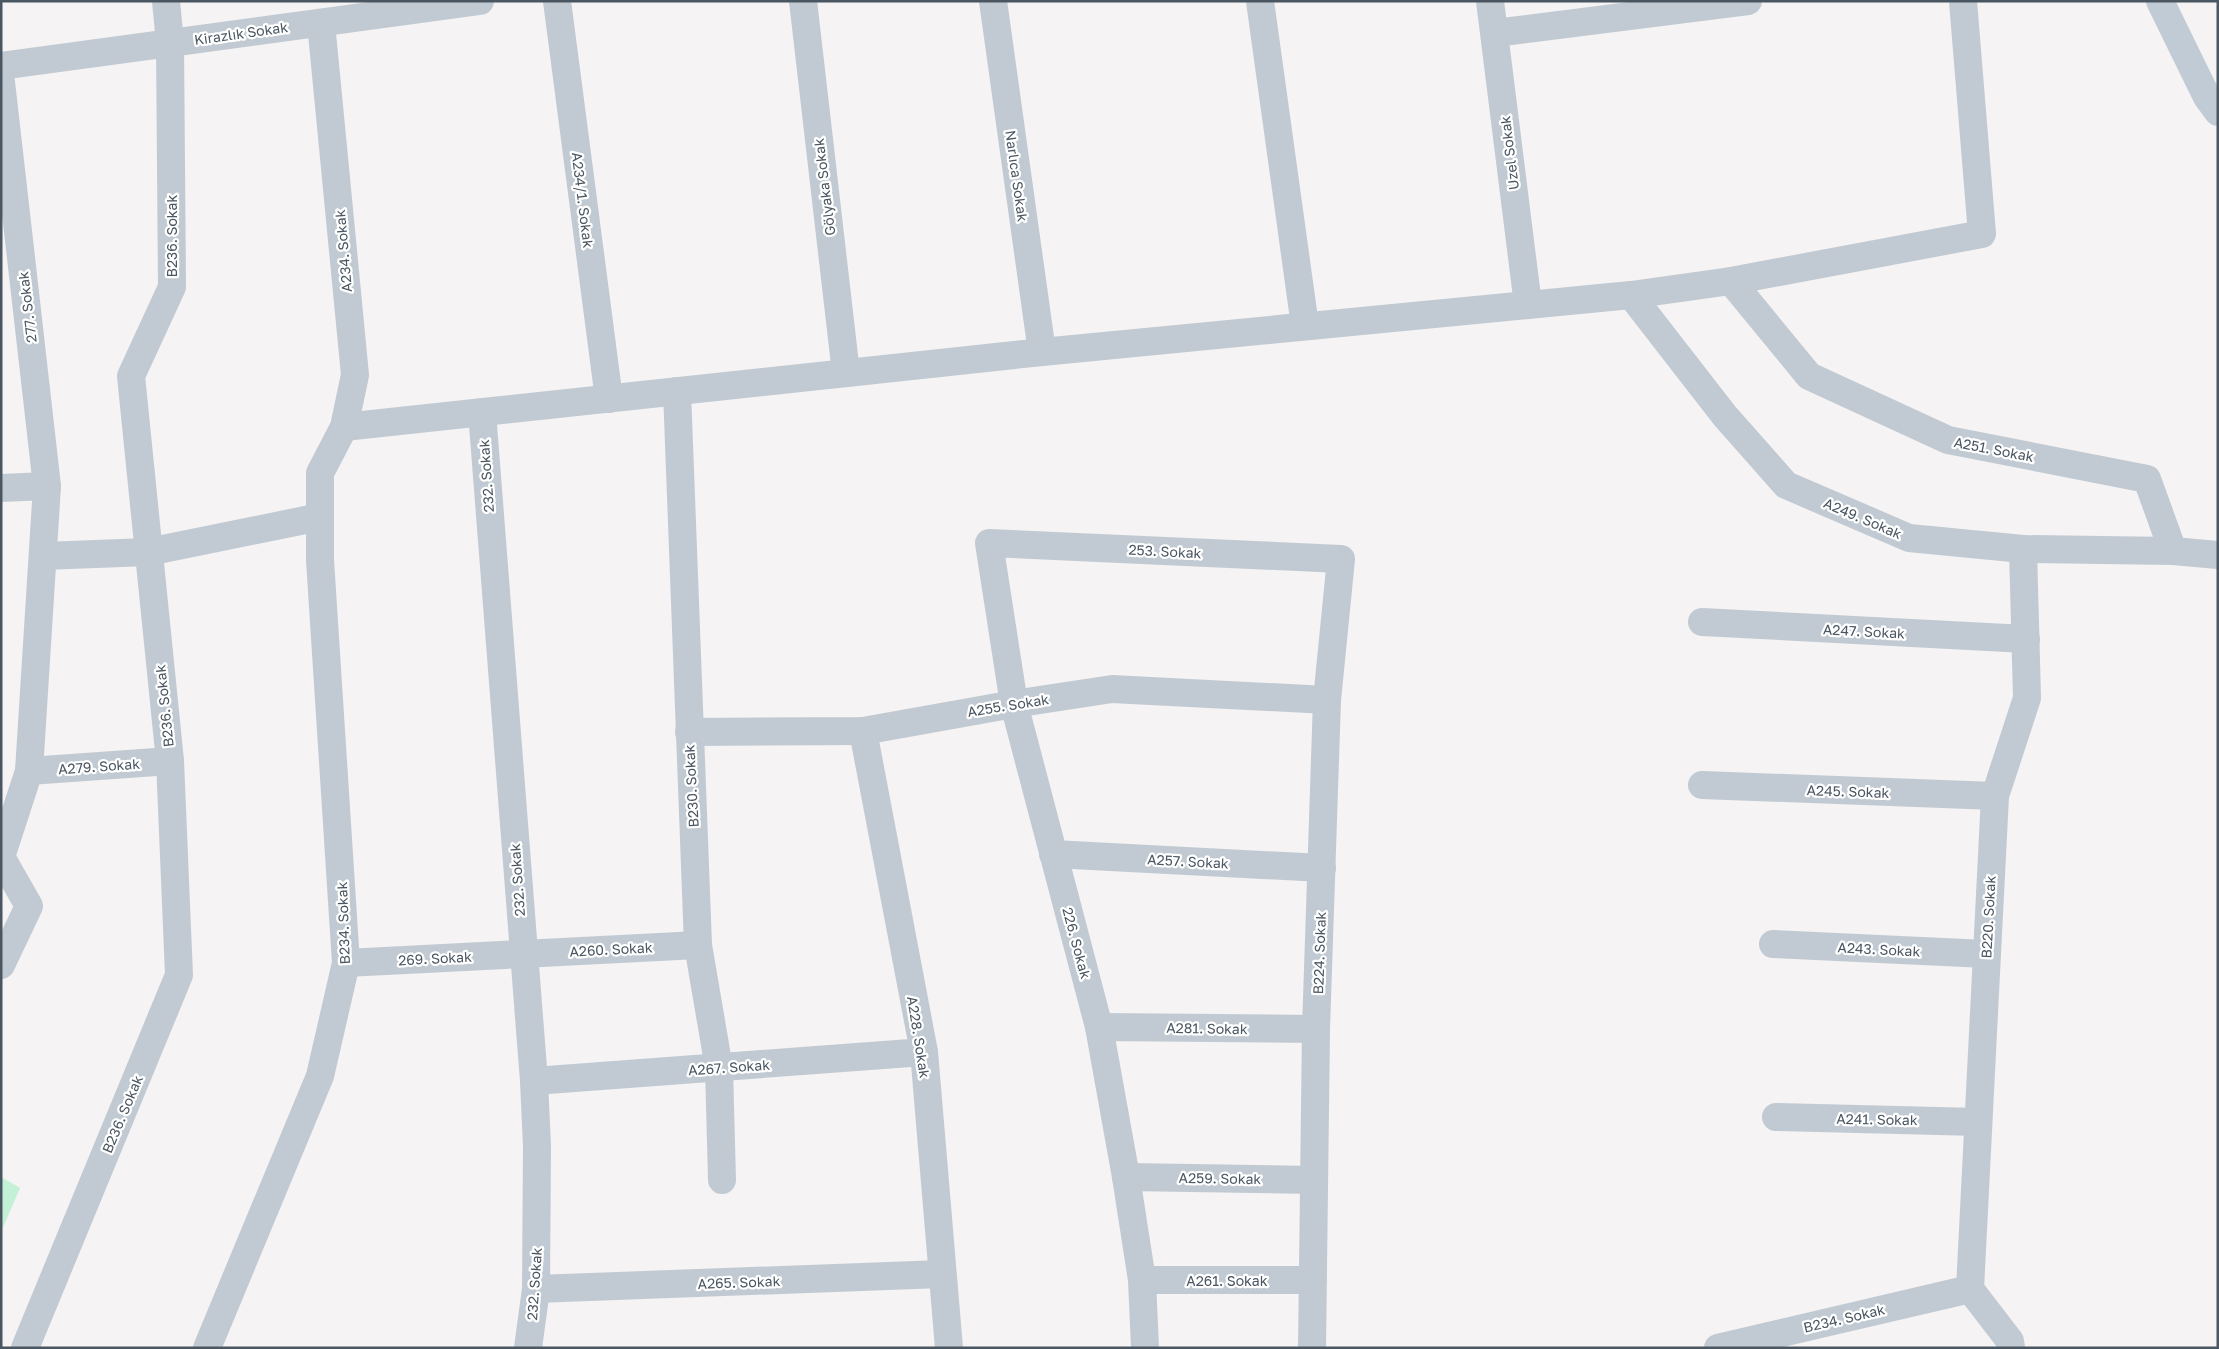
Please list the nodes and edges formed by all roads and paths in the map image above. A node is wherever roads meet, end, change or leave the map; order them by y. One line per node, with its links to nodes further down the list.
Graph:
1 (166, 1): 13 (street, B236. Sokak)
2 (557, 1): 24 (street, A234/1. Sokak)
3 (803, 1): 22 (street, Gölyaka Sokak)
4 (993, 1): 21 (street, Narlıca Sokak)
5 (1260, 1): 20 (street)
6 (1490, 1): 12 (street, Uzel Sokak)
7 (1746, 1): 12 (street)
8 (1963, 1): 17 (street)
9 (2160, 1): 16 (main road)
10 (463, 2): 11 (street, Kirazlık Sokak)
11 (321, 23): 13 (street, Kirazlık Sokak); 26 (street, A234. Sokak)
12 (1495, 33): 19 (street, Uzel Sokak)
13 (170, 43): 14 (street, Kirazlık Sokak); 34 (street, B236. Sokak)
14 (1, 66)
15 (1, 82): 28 (street, 277. Sokak)
16 (2218, 112)
17 (1730, 281): 18 (street); 33 (street, A251. Sokak)
18 (1632, 295): 19 (street); 32 (street, A249. Sokak)
19 (1528, 305): 20 (street)
20 (1305, 326): 21 (street)
21 (1042, 352): 22 (street)
22 (846, 373): 23 (street)
23 (676, 391): 24 (street); 43 (street, B230. Sokak)
24 (609, 399): 25 (street)
25 (482, 412): 26 (street); 52 (street, 232. Sokak)
26 (344, 427): 27 (street, A234. Sokak)
27 (320, 474): 30 (street, B234. Sokak)
28 (47, 486): 29 (street); 36 (street, 277. Sokak)
29 (1, 488)
30 (320, 517): 34 (street); 54 (street, B234. Sokak)
31 (990, 543): 37 (street, 253. Sokak); 41 (street, 226. Sokak)
32 (2023, 549): 33 (street, A249. Sokak); 39 (street, B220. Sokak)
33 (2173, 551): 35 (street, A249. Sokak)
34 (148, 552): 36 (street); 44 (street, B236. Sokak)
35 (2218, 555)
36 (42, 556): 45 (street, 277. Sokak)
37 (1341, 559): 40 (street, B224. Sokak)
38 (1702, 622): 39 (street, A247. Sokak)
39 (2026, 639): 47 (street, B220. Sokak)
40 (1327, 700): 41 (street, A255. Sokak); 49 (street, B224. Sokak)
41 (1014, 704): 42 (street, A255. Sokak); 48 (street, 226. Sokak)
42 (863, 731): 43 (street, A255. Sokak); 58 (street, A228. Sokak)
43 (689, 732): 51 (street, B230. Sokak)
44 (170, 761): 45 (street, A279. Sokak); 71 (street, B236. Sokak)
45 (29, 771): 55 (street, 277. Sokak)
46 (1702, 785): 47 (street, A245. Sokak)
47 (1995, 796): 53 (street, B220. Sokak)
48 (1054, 854): 49 (street, A257. Sokak); 56 (street, 226. Sokak)
49 (1322, 868): 57 (street, B224. Sokak)
50 (1773, 944): 53 (street, A243. Sokak)
51 (698, 945): 52 (street, A260. Sokak); 59 (street, B230. Sokak)
52 (523, 953): 54 (street, 269. Sokak); 60 (street, 232. Sokak)
53 (1986, 954): 62 (street, B220. Sokak)
54 (346, 963): 72 (street, B234. Sokak)
55 (1, 965)
56 (1099, 1027): 57 (street, A281. Sokak); 63 (street, 226. Sokak)
57 (1316, 1029): 65 (street, B224. Sokak)
58 (924, 1052): 59 (street, A267. Sokak); 66 (street, A228. Sokak)
59 (719, 1068): 60 (street, A267. Sokak); 64 (street, B230. Sokak)
60 (534, 1081): 69 (street, 232. Sokak)
61 (1776, 1117): 62 (street, A241. Sokak)
62 (1978, 1122): 70 (street, B220. Sokak)
63 (1126, 1177): 65 (street, A259. Sokak); 67 (street, 226. Sokak)
64 (722, 1180)
65 (1314, 1180): 68 (street, B224. Sokak)
66 (942, 1274): 69 (street, A265. Sokak); 74 (street, A228. Sokak)
67 (1142, 1280): 68 (street, A261. Sokak); 75 (street, 226. Sokak)
68 (1313, 1280): 76 (street, B224. Sokak)
69 (536, 1289): 73 (street, 232. Sokak)
70 (1970, 1289): 77 (street, B234. Sokak); 78 (street)
71 (25, 1348)
72 (207, 1348)
73 (528, 1348)
74 (949, 1348)
75 (1145, 1348)
76 (1312, 1348)
77 (1718, 1348)
78 (2011, 1348)

